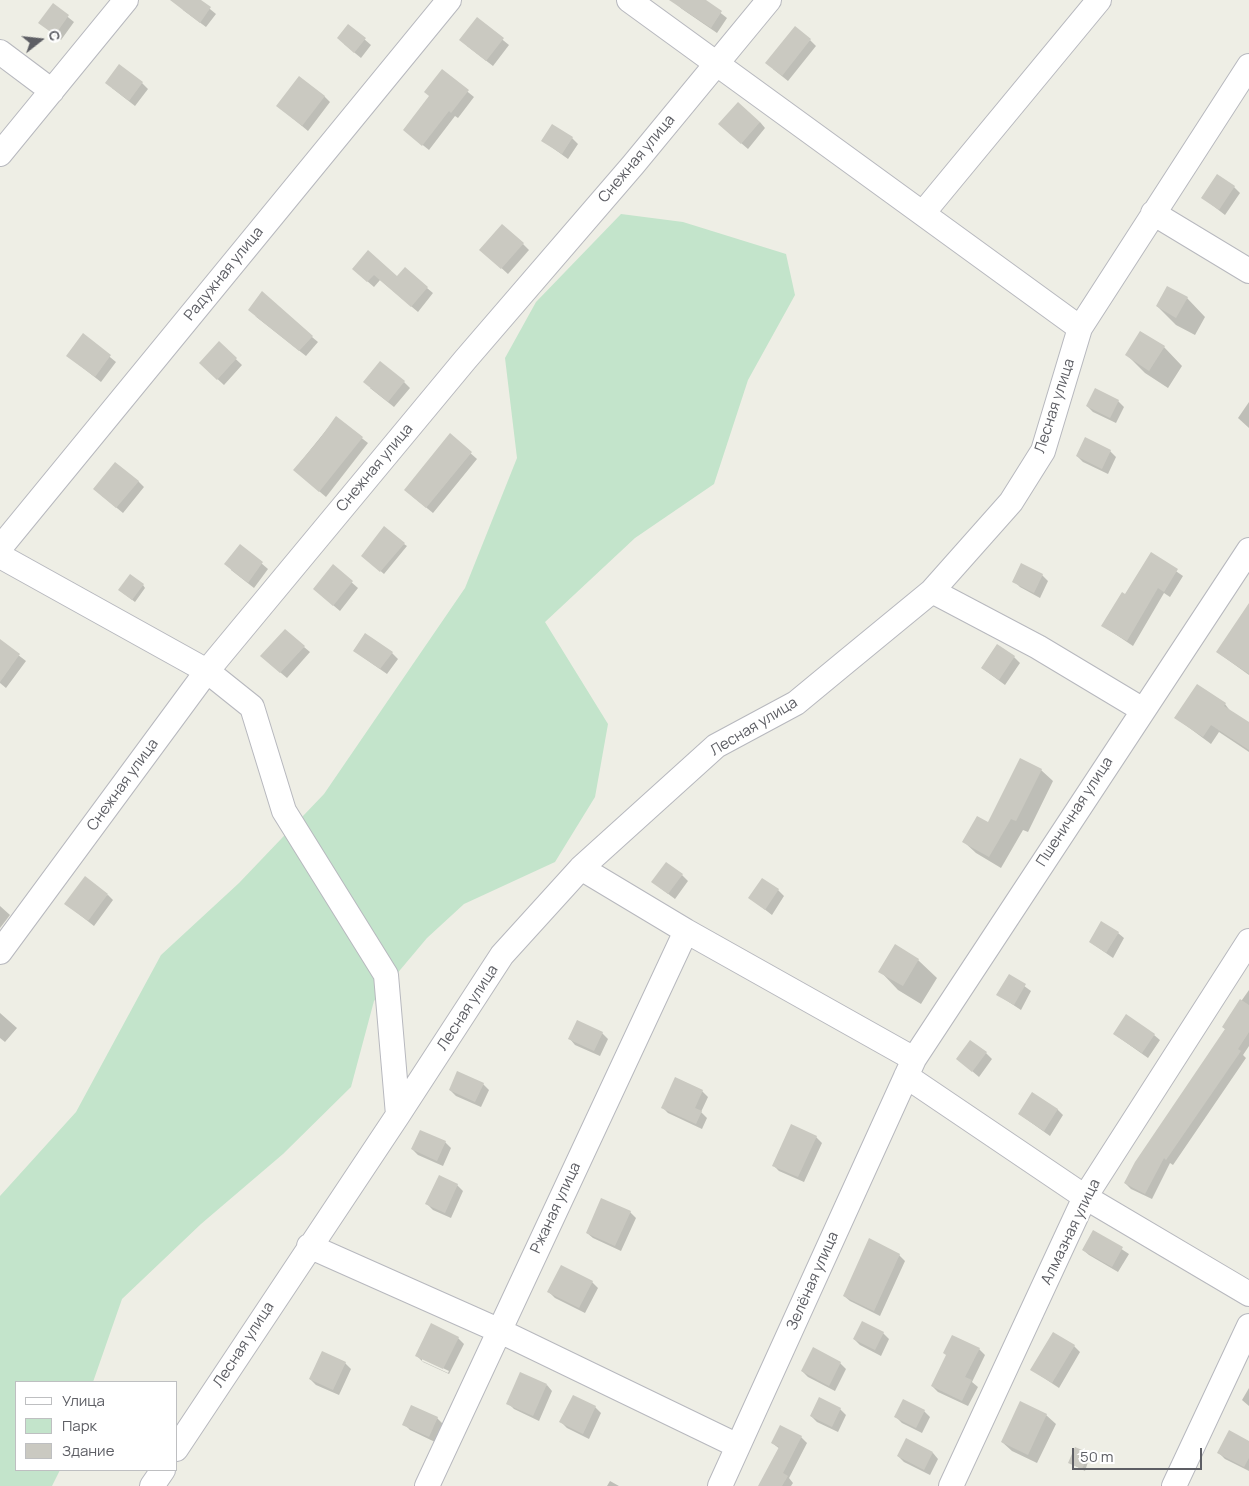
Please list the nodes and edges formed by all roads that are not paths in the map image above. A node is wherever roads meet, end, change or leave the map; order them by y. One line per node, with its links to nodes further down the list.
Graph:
1 (126, 0): 9 (street)
2 (449, 0): 15 (street, Радужная улица)
3 (629, 0): 7 (street)
4 (769, 0): 7 (street, Снежная улица)
5 (1099, 0): 11 (street)
6 (0, 52): 9 (street)
7 (716, 63): 11 (street); 19 (street, Снежная улица)
8 (1249, 66): 12 (street, Лесная улица)
9 (52, 91): 10 (street)
10 (0, 154)
11 (923, 213): 14 (street)
12 (1153, 213): 13 (street); 14 (street, Лесная улица)
13 (1249, 271)
14 (1080, 328): 18 (street, Лесная улица)
15 (0, 548)
16 (1249, 550): 20 (street, Пшеничная улица)
17 (0, 556): 19 (street)
18 (932, 591): 20 (street); 21 (street, Лесная улица)
19 (207, 671): 24 (street, Снежная улица); 26 (street)
20 (1143, 710): 25 (street, Пшеничная улица)
21 (581, 868): 22 (street); 26 (street, Лесная улица)
22 (686, 930): 25 (street); 31 (street, Ржаная улица)
23 (1249, 942): 27 (street, Алмазная улица)
24 (0, 952)
25 (910, 1068): 27 (street); 33 (street, Зелёная улица)
26 (398, 1115): 28 (street, Лесная улица)
27 (1085, 1197): 29 (street); 38 (street, Алмазная улица)
28 (309, 1246): 31 (street); 32 (street, Лесная улица)
29 (1249, 1294)
30 (1249, 1326): 39 (street)
31 (500, 1331): 33 (street); 36 (street, Ржаная улица)
32 (178, 1446)
33 (738, 1446): 37 (street, Зелёная улица)
34 (162, 1471): 35 (street)
35 (152, 1486)
36 (427, 1486)
37 (720, 1486)
38 (951, 1486)
39 (1174, 1486)

